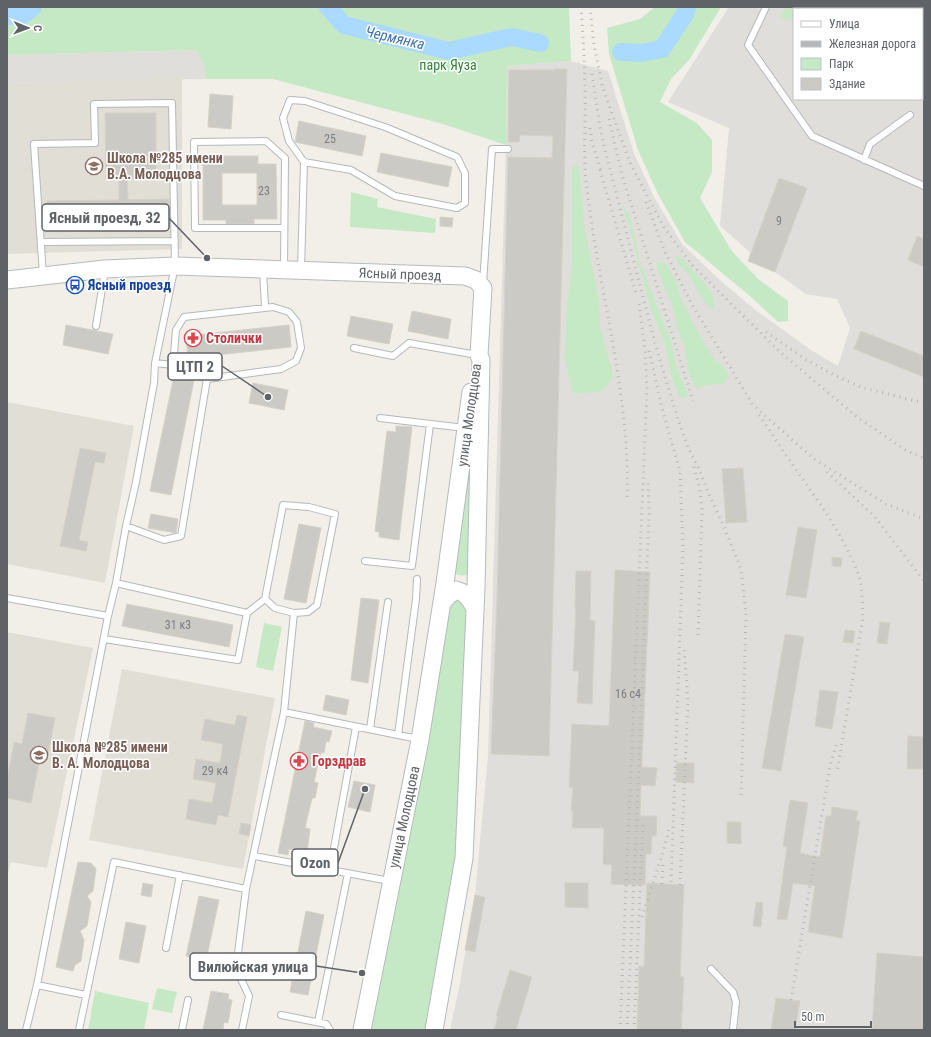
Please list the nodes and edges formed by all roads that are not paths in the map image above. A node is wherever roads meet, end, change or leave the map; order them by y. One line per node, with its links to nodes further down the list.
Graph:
1 (766, 7): 4 (lane)
2 (910, 115): 4 (lane)
3 (508, 149): 17 (lane)
4 (864, 160): 6 (lane)
5 (304, 162): 5 (lane); 14 (lane)
6 (924, 186)
7 (284, 228): 7 (lane); 13 (lane)
8 (175, 241): 9 (lane); 9 (lane); 10 (lane)
9 (40, 242): 15 (lane)
10 (175, 266): 11 (street, Ясный проезд); 12 (street, Ясный проезд); 22 (lane)
11 (105, 269): 15 (street, Ясный проезд); 19 (lane)
12 (262, 269): 13 (street, Ясный проезд); 18 (lane)
13 (284, 269): 14 (street, Ясный проезд)
14 (301, 270): 17 (street, Ясный проезд)
15 (43, 276): 16 (street, Ясный проезд)
16 (7, 280)
17 (483, 288): 21 (street)
18 (265, 307): 23 (lane); 24 (lane)
19 (96, 326)
20 (354, 348): 21 (lane)
21 (479, 355): 27 (street, улица Молодцова); 31 (street, улица Молодцова)
22 (155, 363): 23 (lane); 28 (lane)
23 (173, 365): 24 (lane)
24 (207, 379): 28 (lane)
25 (380, 418): 26 (lane)
26 (430, 424): 27 (lane); 29 (lane)
27 (466, 428): 30 (street, улица Молодцова)
28 (126, 526): 33 (lane)
29 (365, 561)
30 (447, 569): 31 (street); 37 (street, улица Молодцова)
31 (476, 569): 38 (street, улица Молодцова)
32 (417, 579): 46 (lane)
33 (116, 583): 39 (lane); 41 (lane)
34 (7, 598): 41 (lane)
35 (265, 599): 39 (lane); 40 (lane); 40 (lane)
36 (388, 602): 45 (lane)
37 (442, 603): 38 (street); 47 (street, улица Молодцова)
38 (475, 608): 67 (street, улица Молодцова)
39 (247, 613): 42 (lane)
40 (294, 614): 43 (lane)
41 (108, 616): 42 (lane)
42 (104, 639): 56 (lane)
43 (284, 712): 44 (lane); 48 (lane)
44 (356, 727): 45 (lane); 49 (lane)
45 (370, 729): 46 (lane)
46 (398, 735): 47 (lane)
47 (420, 740): 52 (street, улица Молодцова)
48 (254, 856): 49 (lane); 53 (lane)
49 (330, 870): 50 (lane)
50 (348, 873): 52 (lane); 60 (lane)
51 (180, 875): 53 (lane); 54 (lane); 57 (lane)
52 (391, 881): 66 (street, улица Молодцова)
53 (246, 889): 64 (lane)
54 (166, 948)
55 (711, 969): 68 (lane)
56 (37, 985): 57 (lane); 61 (lane)
57 (86, 995): 62 (lane)
58 (188, 1000): 63 (lane)
59 (280, 1015): 60 (lane)
60 (318, 1022): 65 (lane)
61 (26, 1030)
62 (79, 1030)
63 (182, 1030)
64 (242, 1030)
65 (330, 1030)
66 (362, 1030)
67 (434, 1030)
68 (733, 1030)

